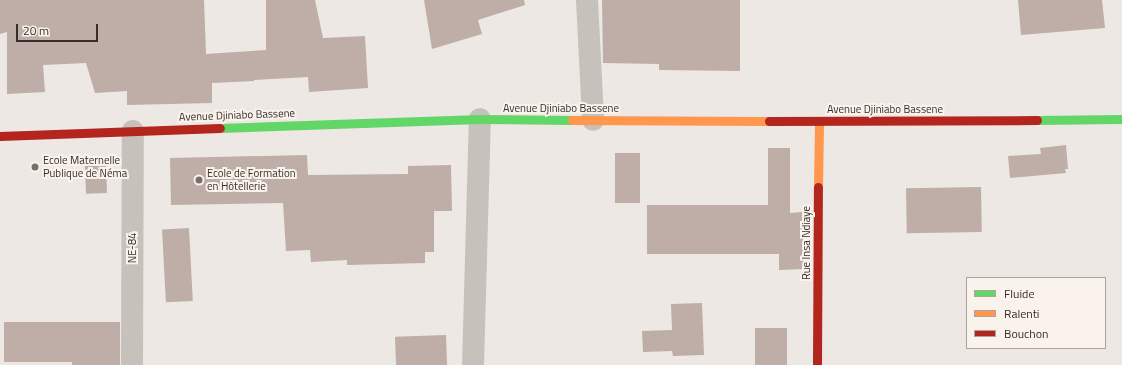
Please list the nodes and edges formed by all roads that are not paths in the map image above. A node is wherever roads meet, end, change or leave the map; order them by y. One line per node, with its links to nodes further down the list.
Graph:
1 (587, 0): 4 (street)
2 (480, 119): 4 (main road, Avenue Djiniabo Bassene); 6 (main road, Avenue Djiniabo Bassene); 9 (street)
3 (1122, 119): 5 (main road, Avenue Djiniabo Bassene)
4 (593, 120): 5 (main road, Avenue Djiniabo Bassene)
5 (819, 121): 10 (main road, Rue Insa Ndiaye)
6 (133, 131): 7 (main road, Avenue Djiniabo Bassene); 8 (street, NE-84)
7 (0, 136)
8 (132, 365)
9 (473, 365)
10 (817, 365)

